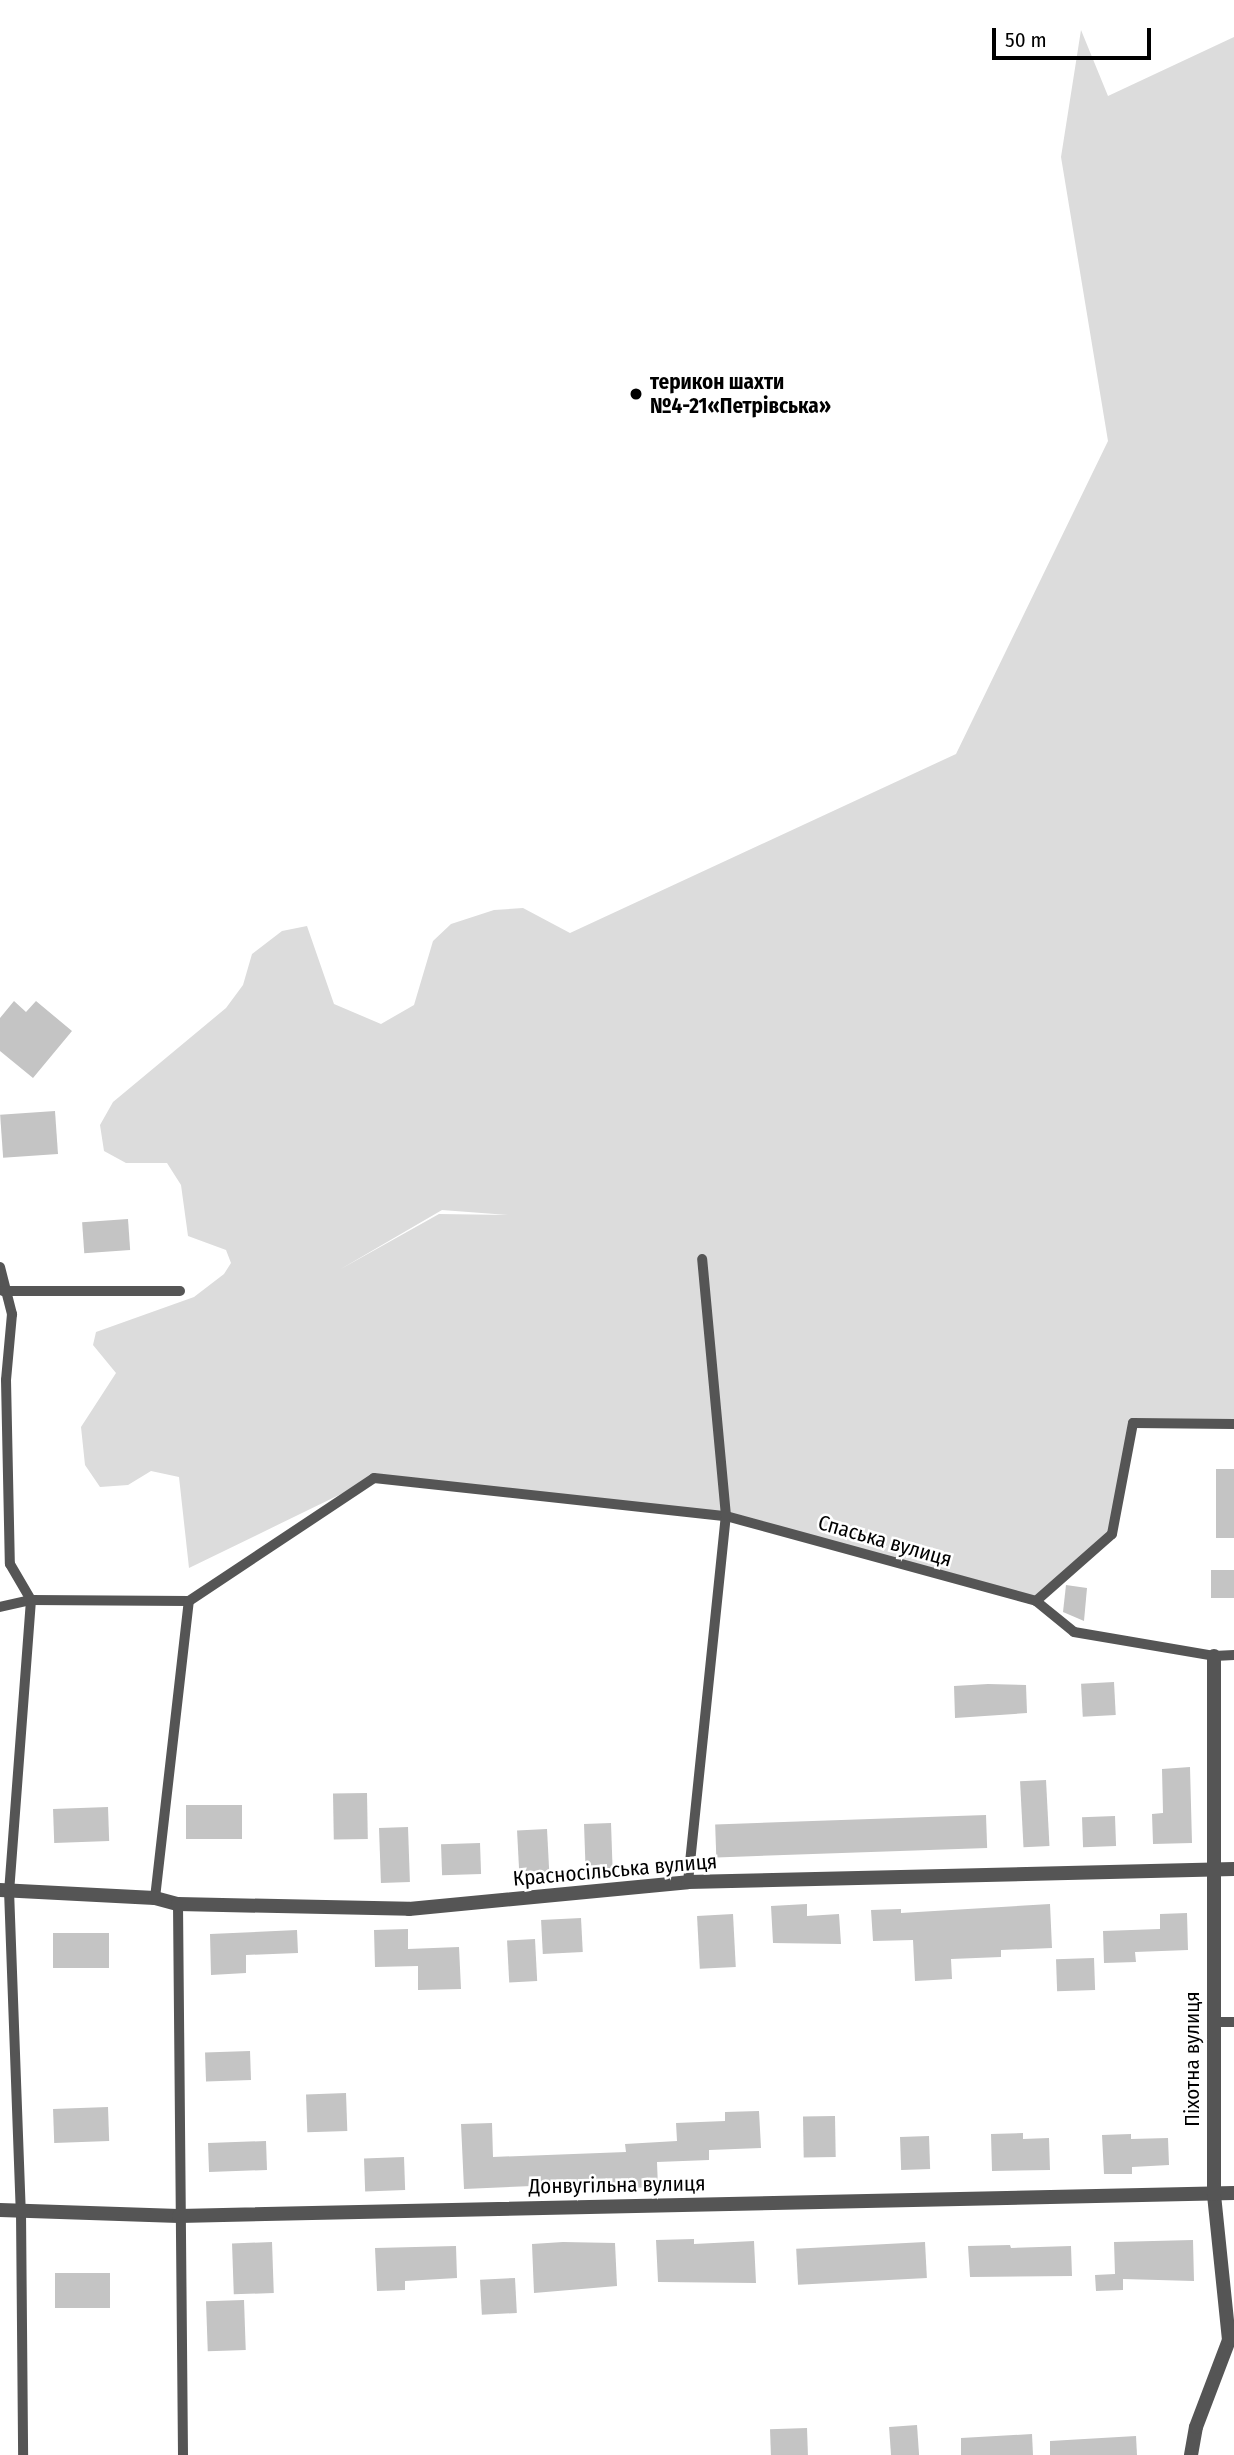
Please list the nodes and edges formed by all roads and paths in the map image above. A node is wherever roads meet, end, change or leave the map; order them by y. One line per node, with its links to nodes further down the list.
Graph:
1 (702, 1259): 6 (lane)
2 (0, 1266): 7 (lane)
3 (0, 1291): 4 (lane)
4 (180, 1291)
5 (1234, 1424): 9 (lane)
6 (726, 1516): 8 (lane, Спаська вулиця); 9 (lane, Спаська вулиця); 15 (lane)
7 (31, 1600): 8 (lane); 10 (lane); 16 (lane)
8 (190, 1601): 17 (lane)
9 (1035, 1601): 12 (lane, Спаська вулиця)
10 (0, 1607)
11 (1234, 1655): 12 (lane, Спаська вулиця)
12 (1214, 1656): 13 (street, Піхотна вулиця)
13 (1215, 1869): 14 (street, Красносільська вулиця); 15 (street, Красносільська вулиця); 19 (street, Піхотна вулиця)
14 (1234, 1869)
15 (688, 1882): 18 (street, Красносільська вулиця)
16 (5, 1890): 17 (street, Красносільська вулиця); 24 (lane)
17 (155, 1898): 18 (street, Красносільська вулиця)
18 (178, 1904): 25 (lane)
19 (1212, 2022): 20 (lane); 21 (street, Піхотна вулиця)
20 (1234, 2022)
21 (1214, 2193): 22 (street, Донвугільна вулиця); 25 (street, Донвугільна вулиця); 28 (street, Піхотна вулиця)
22 (1234, 2193)
23 (0, 2210): 24 (street, Донвугільна вулиця)
24 (21, 2211): 25 (street, Донвугільна вулиця); 26 (lane)
25 (179, 2216): 27 (lane)
26 (23, 2455)
27 (183, 2455)
28 (1191, 2455)

